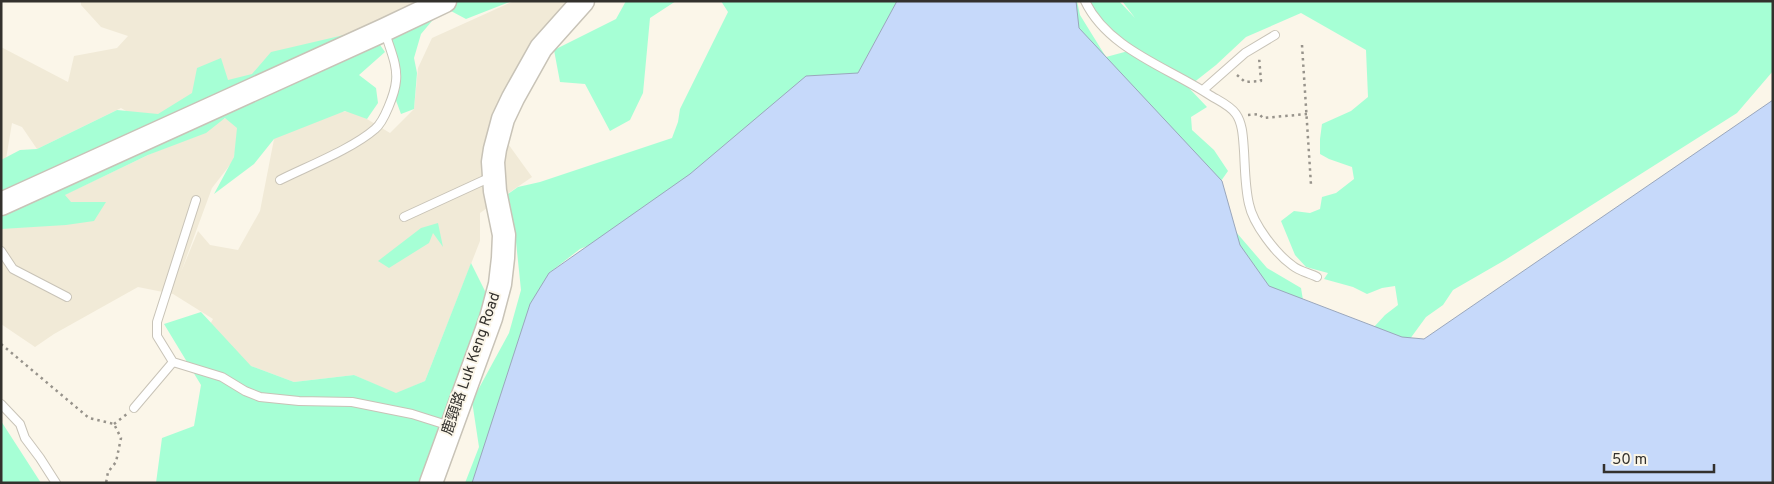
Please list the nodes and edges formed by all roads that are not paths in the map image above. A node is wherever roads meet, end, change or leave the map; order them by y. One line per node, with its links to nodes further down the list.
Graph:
1 (445, 1): 4 (street)
2 (583, 1): 7 (street, 鹿頸路 Luk Keng Road)
3 (1085, 1): 6 (lane)
4 (384, 30): 8 (lane); 10 (street)
5 (1275, 35): 6 (lane)
6 (1203, 90): 13 (lane)
7 (493, 176): 11 (lane); 18 (street, 鹿頸路 Luk Keng Road)
8 (280, 180)
9 (196, 200): 15 (lane)
10 (1, 204)
11 (404, 217)
12 (1, 251): 14 (lane)
13 (1317, 277)
14 (67, 297)
15 (173, 362): 17 (lane); 18 (lane)
16 (1, 404): 19 (lane)
17 (134, 408)
18 (452, 426): 20 (street, 鹿頸路 Luk Keng Road)
19 (56, 483)
20 (431, 483)

